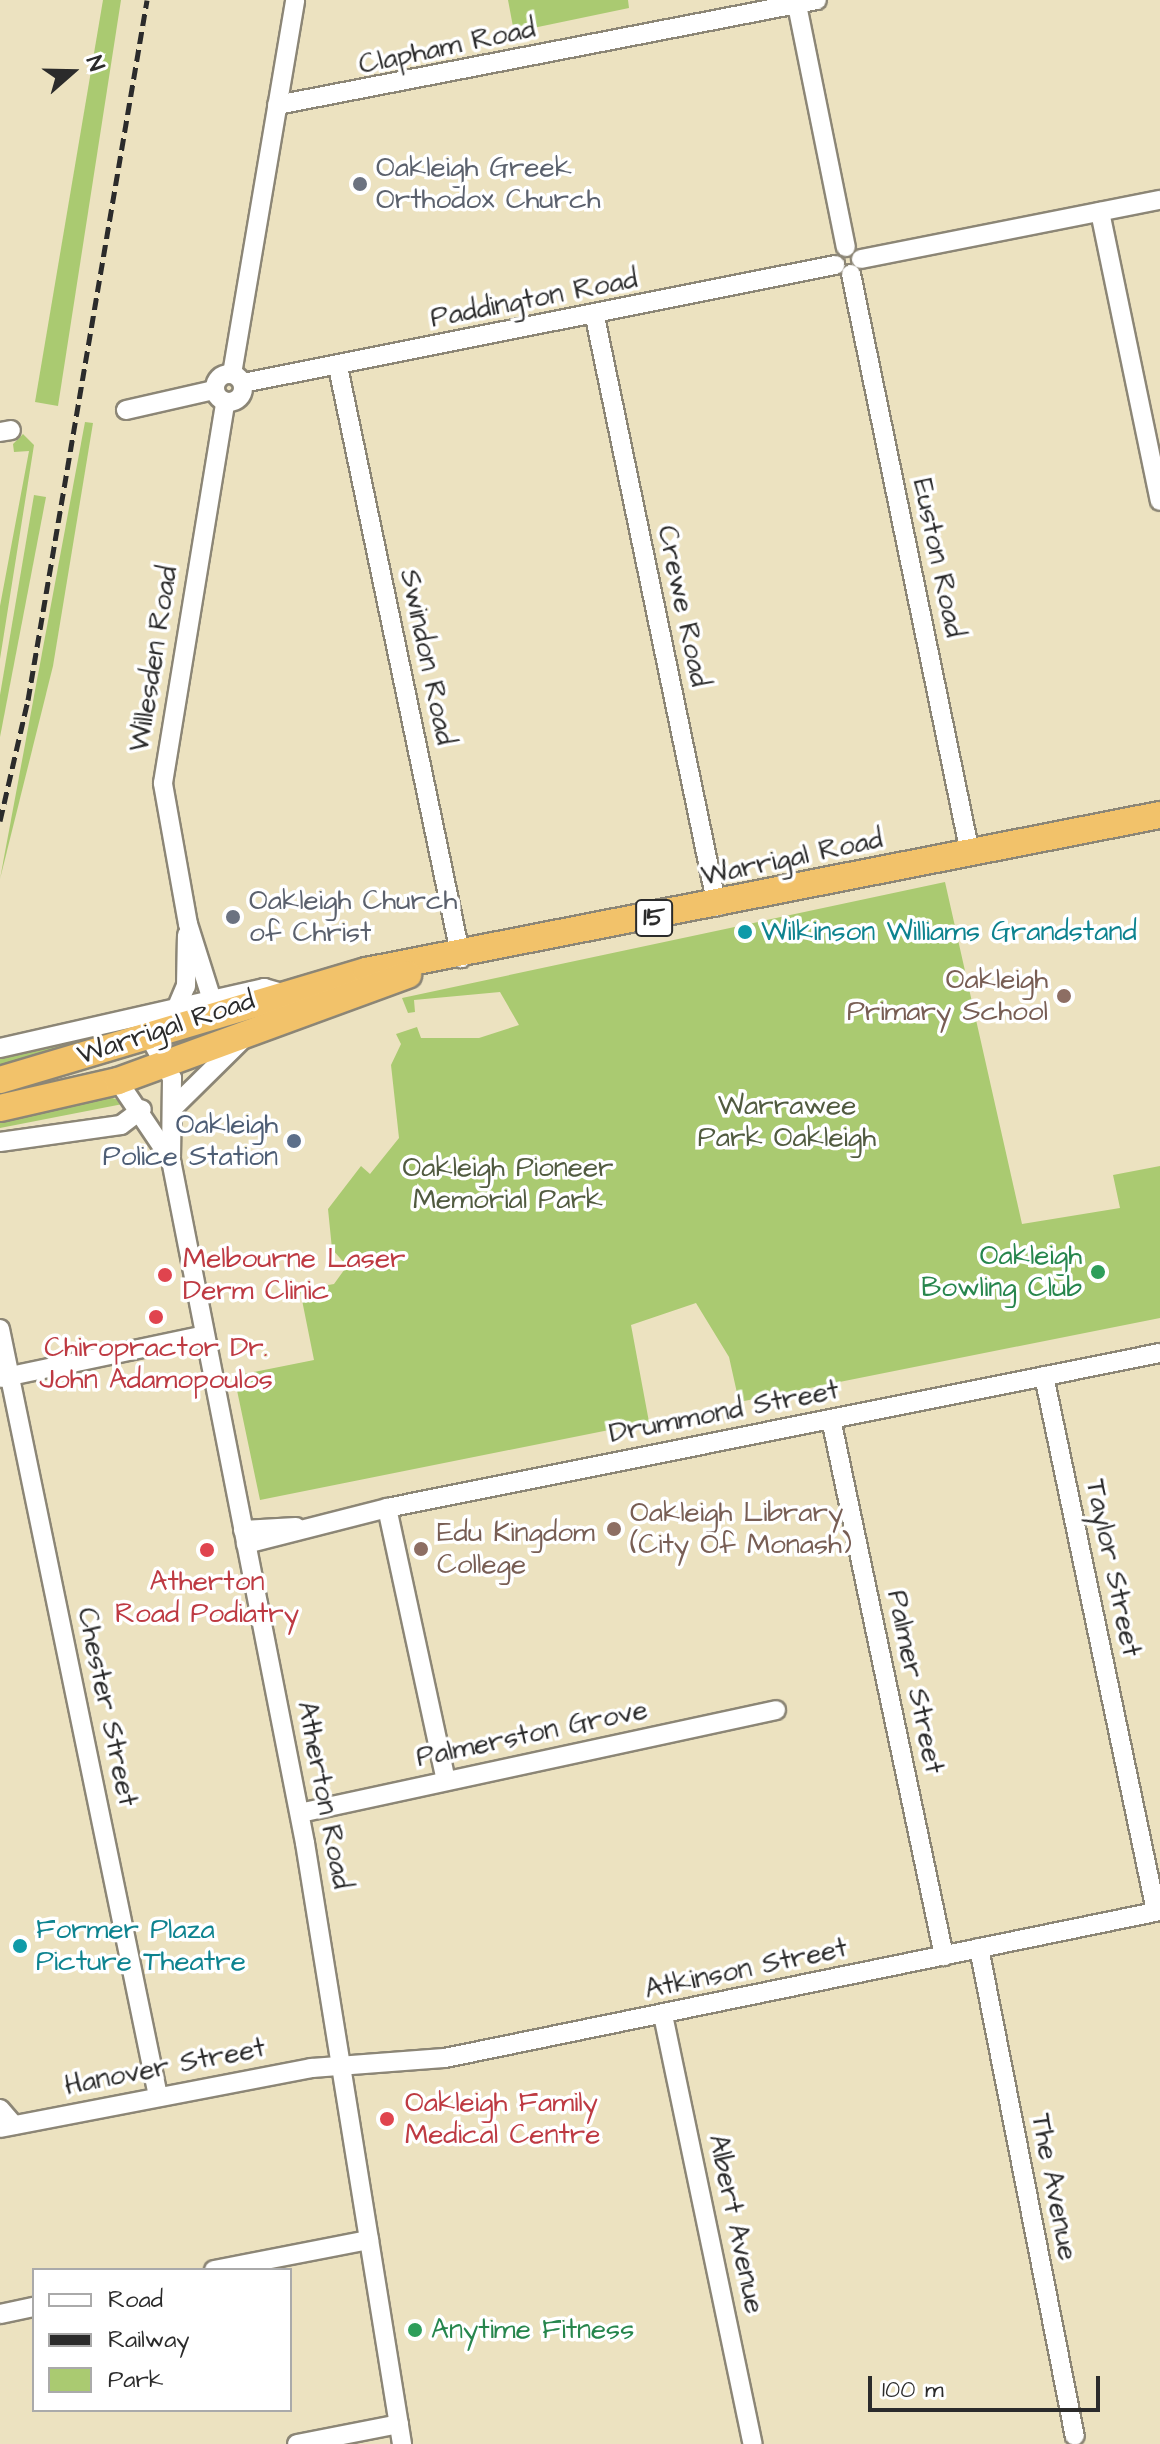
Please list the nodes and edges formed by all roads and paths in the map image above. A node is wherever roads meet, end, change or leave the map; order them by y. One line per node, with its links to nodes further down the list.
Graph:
1 (295, 0): 4 (street)
2 (817, 0): 3 (street, Clapham Road)
3 (796, 2): 4 (street, Clapham Road); 7 (street)
4 (277, 105): 10 (street)
5 (1160, 200): 6 (street, Paddington Road)
6 (1100, 212): 7 (street, Paddington Road); 13 (street)
7 (849, 266): 8 (street, Paddington Road); 15 (street, Euston Road)
8 (595, 317): 9 (street, Paddington Road); 16 (street, Crewe Road)
9 (338, 367): 10 (street, Paddington Road); 18 (street, Swindon Road)
10 (237, 379): 11 (street)
11 (220, 396): 12 (street); 17 (street, Willesden Road)
12 (126, 410)
13 (1160, 501)
14 (1160, 815): 15 (highway, Warrigal Road / 15)
15 (970, 853): 16 (highway, Warrigal Road / 15)
16 (717, 906): 18 (highway, Warrigal Road / 15)
17 (188, 924): 20 (street, Willesden Road); 21 (street, Willesden Road)
18 (449, 960): 19 (highway, Warrigal Road / 15); 22 (highway, Warrigal Road / 15)
19 (287, 994): 20 (street, Warrigal Road); 23 (highway, Warrigal Road / 15)
20 (212, 1000): 21 (street, Warrigal Road)
21 (176, 1009): 24 (street, Warrigal Road)
22 (245, 1037): 25 (highway, Warrigal Road / 15); 28 (street)
23 (150, 1038): 25 (street, Atherton Road); 26 (highway, Warrigal Road / 15)
24 (0, 1048)
25 (167, 1065): 27 (highway, Warrigal Road / 15); 28 (street, Atherton Road)
26 (0, 1080)
27 (118, 1081): 29 (highway, Warrigal Road / 15); 30 (street, Atherton Road)
28 (174, 1107): 32 (street, Atherton Road)
29 (0, 1108)
30 (142, 1109): 31 (street); 32 (street, Atherton Road)
31 (0, 1142)
32 (171, 1160): 34 (street, Atherton Road)
33 (0, 1329): 37 (street, Chester Street)
34 (205, 1335): 37 (street); 40 (street, Atherton Road)
35 (1160, 1353): 36 (street, Drummond Street)
36 (1044, 1376): 38 (street, Drummond Street); 44 (street, Taylor Street)
37 (5, 1377): 49 (street, Chester Street)
38 (831, 1419): 39 (street, Drummond Street); 46 (street, Palmer Street)
39 (387, 1508): 40 (street, Drummond Street); 42 (street)
40 (245, 1537): 43 (street, Atherton Road)
41 (776, 1710): 42 (street, Palmerston Grove)
42 (446, 1780): 43 (street, Palmerston Grove)
43 (300, 1813): 48 (street, Atherton Road)
44 (1158, 1911): 45 (street, Atkinson Street)
45 (979, 1948): 46 (street, Atkinson Street); 57 (street, The Avenue)
46 (944, 1956): 47 (street, Atkinson Street)
47 (663, 2015): 48 (street, Atkinson Street); 60 (street, Albert Avenue)
48 (341, 2066): 49 (street, Hanover Street); 52 (street, Atherton Road)
49 (158, 2096): 51 (street, Hanover Street)
50 (0, 2109): 51 (street)
51 (7, 2126)
52 (369, 2240): 53 (street); 56 (street, Atherton Road)
53 (224, 2268)
54 (32, 2307): 55 (street)
55 (0, 2314)
56 (399, 2424): 58 (street); 59 (street, Atherton Road)
57 (1075, 2436)
58 (297, 2444)
59 (402, 2444)
60 (753, 2444)

